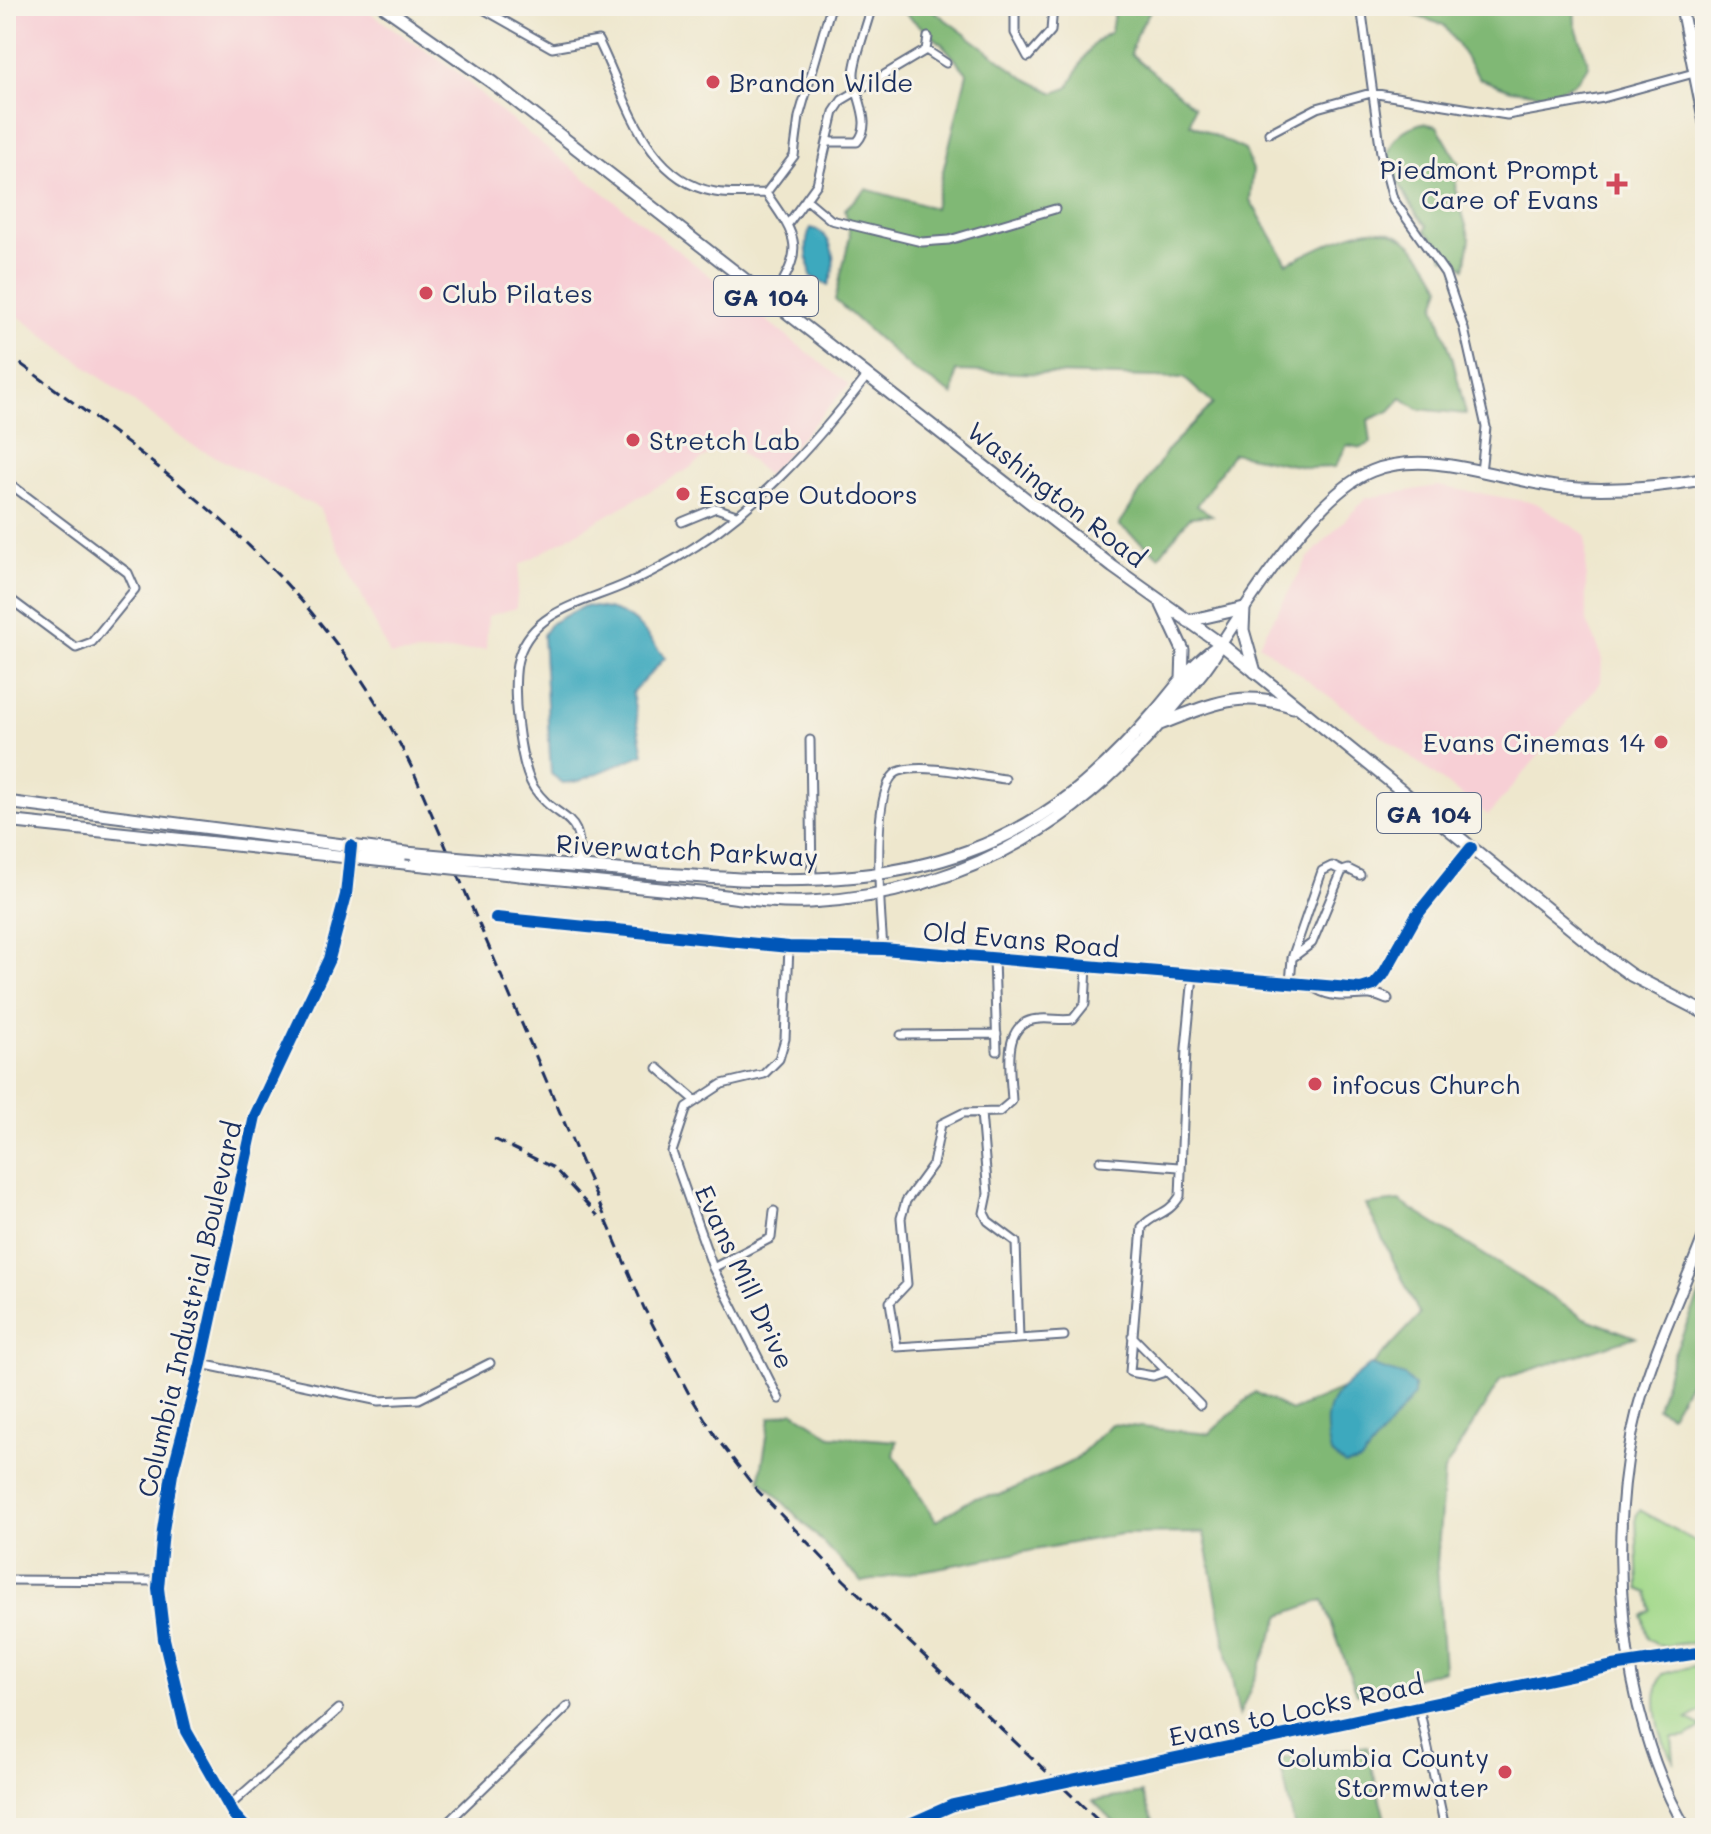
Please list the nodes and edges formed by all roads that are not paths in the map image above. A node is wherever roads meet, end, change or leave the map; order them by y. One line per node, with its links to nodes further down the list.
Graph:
1 (383, 6): 22 (main road, Washington Road / GA 104)
2 (478, 6): 18 (street)
3 (831, 6): 18 (street)
4 (872, 6): 13 (street)
5 (1015, 6): 6 (street)
6 (1053, 6)
7 (1361, 6): 14 (street)
8 (1681, 6): 12 (main road)
9 (928, 37): 10 (street)
10 (926, 50): 11 (street); 13 (street)
11 (946, 63)
12 (1694, 73): 14 (street); 15 (main road)
13 (856, 91): 17 (street); 17 (street)
14 (1371, 93): 16 (street); 24 (street)
15 (1705, 125)
16 (1269, 133)
17 (828, 142): 19 (street)
18 (766, 193): 21 (street)
19 (806, 199): 20 (street); 21 (street)
20 (1055, 209)
21 (788, 224): 22 (street)
22 (772, 300): 23 (main road, Washington Road / GA 104)
23 (868, 375): 27 (street); 30 (main road, Washington Road / GA 104)
24 (1481, 472): 25 (main road); 31 (main road)
25 (1705, 479)
26 (6, 481): 29 (street)
27 (736, 515): 28 (street); 44 (street)
28 (682, 522)
29 (6, 596)
30 (1160, 601): 32 (main road, Washington Road / GA 104); 35 (main road)
31 (1244, 608): 32 (main road); 33 (main road); 34 (main road)
32 (1188, 621): 33 (main road, Washington Road / GA 104)
33 (1221, 644): 34 (main road, Washington Road / GA 104); 35 (main road, Riverwatch Parkway); 37 (main road, Riverwatch Parkway)
34 (1255, 672): 36 (main road, Washington Road / GA 104)
35 (1182, 681): 46 (main road, Riverwatch Parkway)
36 (1301, 709): 37 (main road); 42 (main road, Washington Road / GA 104)
37 (1160, 724): 49 (main road, Riverwatch Parkway)
38 (810, 740): 48 (street)
39 (1005, 779): 46 (street)
40 (6, 802): 43 (main road, Riverwatch Parkway)
41 (6, 821): 43 (main road, Riverwatch Parkway)
42 (1471, 848): 58 (street, Old Evans Road); 60 (main road, Washington Road / GA 104)
43 (350, 852): 44 (main road, Riverwatch Parkway, bridge); 49 (main road, Riverwatch Parkway, bridge); 78 (street, Columbia Industrial Boulevard)
44 (577, 865): 48 (main road, Riverwatch Parkway)
45 (1342, 871): 47 (street); 54 (street); 54 (street)
46 (880, 875): 48 (main road, Riverwatch Parkway); 49 (street)
47 (1360, 875)
48 (812, 881)
49 (880, 894): 52 (street)
50 (496, 918): 51 (street, Old Evans Road)
51 (789, 947): 52 (street, Old Evans Road); 67 (street)
52 (883, 949): 53 (street, Old Evans Road)
53 (994, 958): 55 (street, Old Evans Road); 63 (street)
54 (1292, 958): 57 (street)
55 (1087, 966): 56 (street, Old Evans Road); 68 (street)
56 (1193, 976): 57 (street, Old Evans Road); 70 (street)
57 (1290, 984): 58 (street, Old Evans Road)
58 (1313, 986): 59 (street)
59 (1387, 999)
60 (1687, 1005): 61 (main road); 62 (main road, Washington Road / GA 104)
61 (1705, 1006)
62 (1705, 1013)
63 (997, 1034): 64 (street); 65 (street)
64 (901, 1035)
65 (997, 1051)
66 (658, 1068): 67 (street)
67 (695, 1100): 73 (street, Evans Mill Drive)
68 (981, 1113): 76 (street); 76 (street)
69 (1100, 1161): 70 (street)
70 (1179, 1167): 75 (street)
71 (774, 1211): 73 (street)
72 (1705, 1232): 85 (street)
73 (713, 1268): 80 (street, Evans Mill Drive)
74 (1064, 1336): 76 (street)
75 (1132, 1336): 79 (street); 79 (street)
76 (1019, 1339)
77 (490, 1363): 78 (street)
78 (201, 1364): 83 (street, Columbia Industrial Boulevard)
79 (1168, 1371): 81 (street)
80 (779, 1399)
81 (1200, 1405)
82 (6, 1580): 83 (street)
83 (159, 1581): 89 (street, Columbia Industrial Boulevard)
84 (1705, 1652): 85 (street, Evans to Locks Road)
85 (1632, 1665): 87 (street, Evans to Locks Road); 94 (street)
86 (568, 1706): 91 (street)
87 (1419, 1707): 92 (street, Evans to Locks Road); 93 (street)
88 (339, 1709): 89 (street)
89 (229, 1806): 90 (street, Columbia Industrial Boulevard)
90 (246, 1828)
91 (442, 1828)
92 (901, 1828)
93 (1445, 1828)
94 (1686, 1828)

